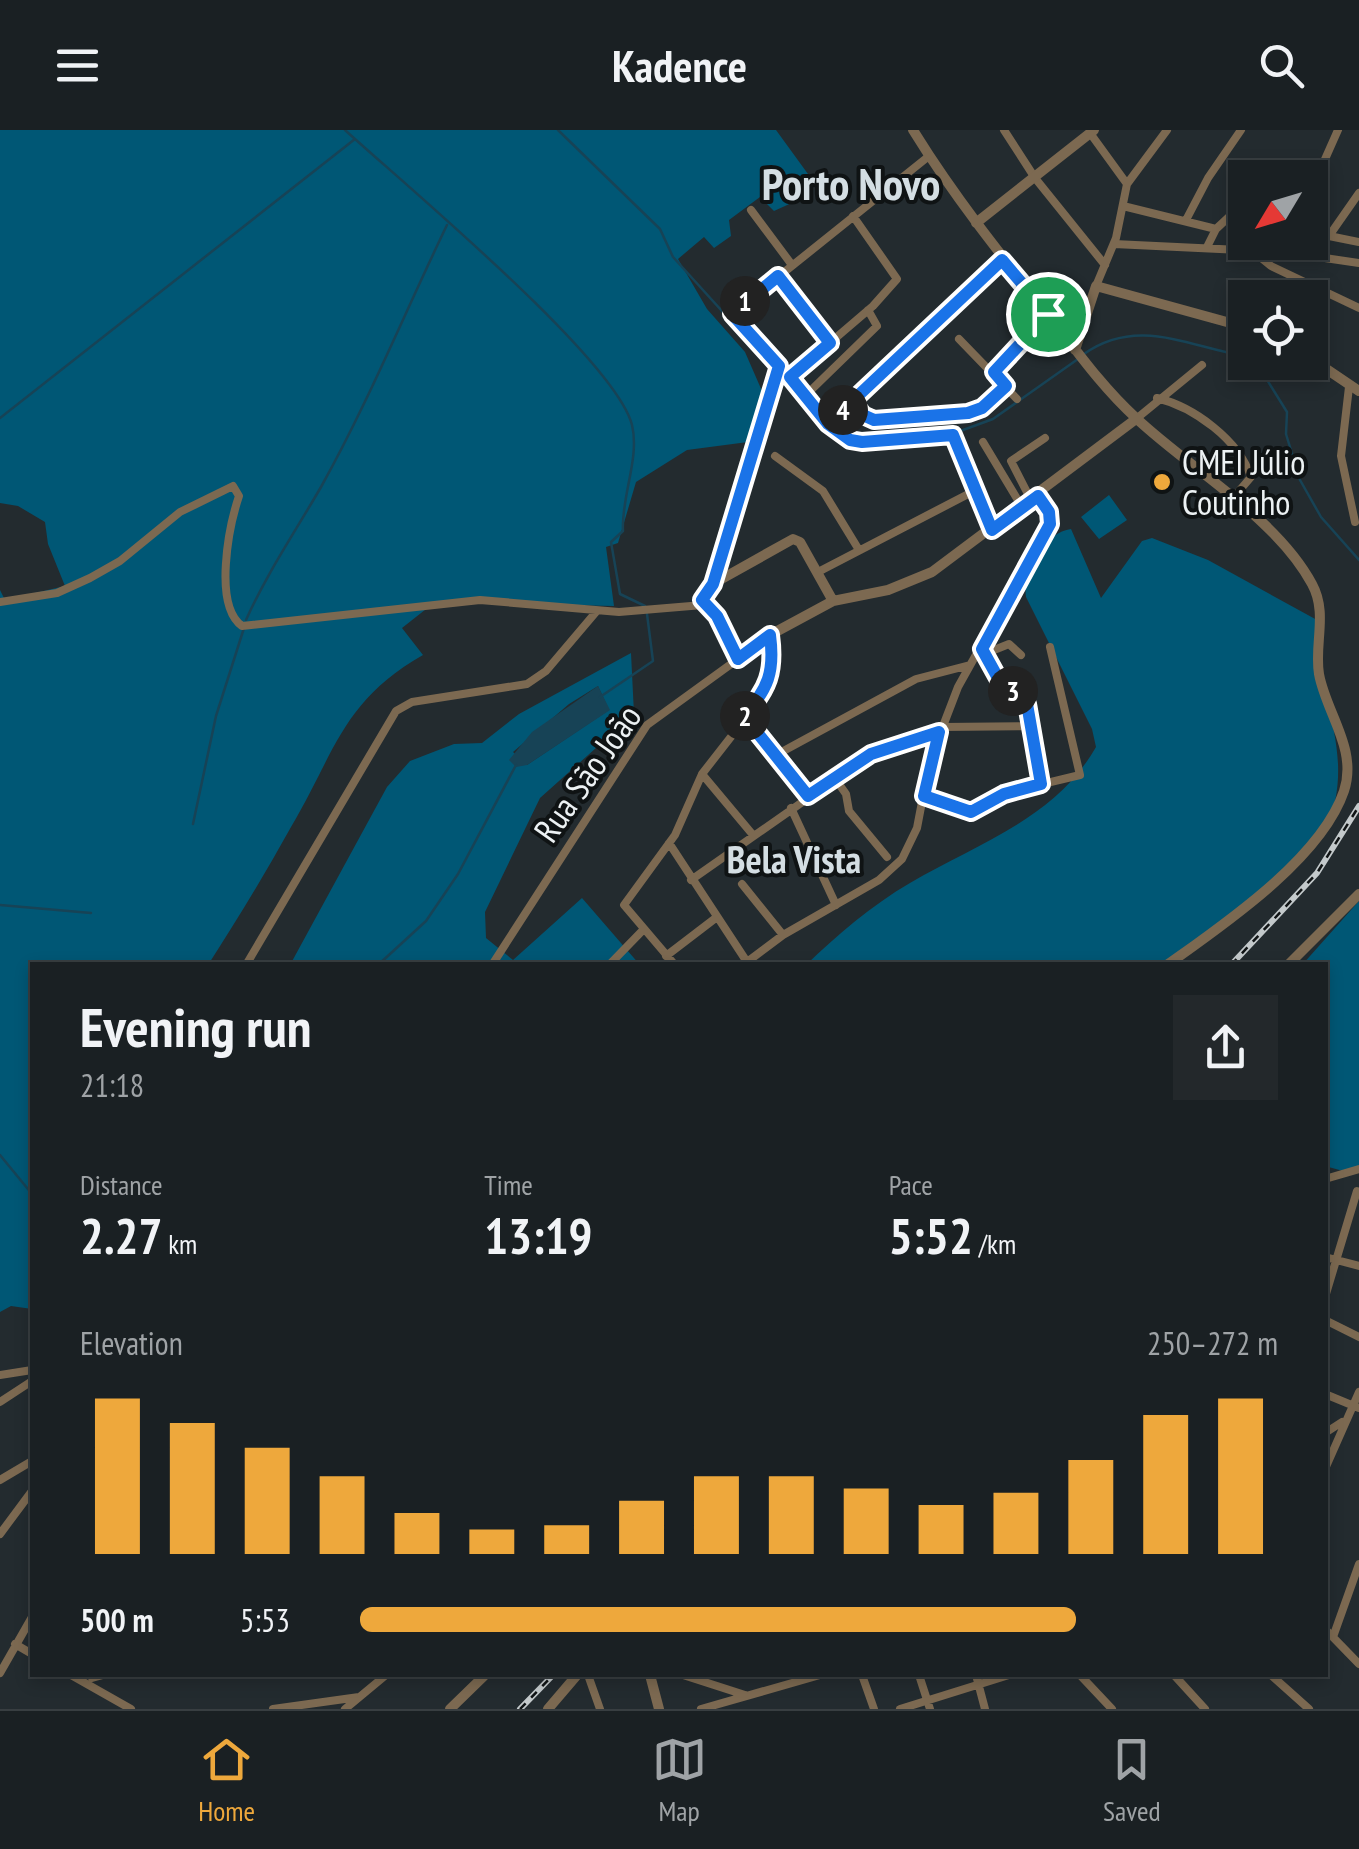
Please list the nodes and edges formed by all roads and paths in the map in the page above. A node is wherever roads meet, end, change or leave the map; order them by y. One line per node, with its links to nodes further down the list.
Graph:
1 (913, 130): 7 (street)
2 (1004, 130): 9 (street)
3 (1167, 130): 10 (street)
4 (1241, 130): 16 (street)
5 (1338, 130): 8 (street)
6 (1092, 132): 9 (street); 10 (street)
7 (930, 156): 14 (street); 17 (street)
8 (1325, 160)
9 (1035, 178): 17 (street); 29 (street)
10 (1128, 184): 12 (street)
11 (1359, 193): 19 (street)
12 (1123, 206): 16 (street); 21 (street)
13 (750, 210): 28 (street)
14 (853, 216): 28 (street); 35 (street)
15 (1228, 218): 18 (street)
16 (1186, 220): 18 (street)
17 (976, 223): 25 (street)
18 (1216, 229): 22 (street)
19 (1329, 236): 20 (street)
20 (1359, 242)
21 (1114, 244): 22 (street); 29 (street)
22 (1207, 247): 23 (street)
23 (1228, 250)
24 (1328, 259): 27 (street)
25 (1002, 260): 36 (street); 51 (street)
26 (1267, 260): 31 (street)
27 (1359, 262)
28 (792, 264): 30 (street)
29 (1105, 265): 32 (street)
30 (778, 276): 39 (street); 42 (street)
31 (1300, 280)
32 (1096, 286): 37 (street); 40 (street)
33 (1328, 294): 34 (street)
34 (1359, 308)
35 (868, 310): 39 (street); 48 (street)
36 (1048, 314): 40 (street); 44 (street)
37 (1228, 322)
38 (959, 339): 44 (street)
39 (830, 343): 45 (street)
40 (1075, 350): 52 (street)
41 (1202, 365): 50 (street)
42 (779, 366): 45 (street); 64 (street)
43 (1328, 371): 47 (street)
44 (994, 372): 46 (street)
45 (790, 377): 48 (street)
46 (1006, 386): 49 (street); 51 (street)
47 (1354, 389): 60 (street)
48 (806, 395): 53 (street)
49 (1017, 398)
50 (1157, 398): 52 (street); 58 (street)
51 (852, 401): 53 (street)
52 (1136, 419): 58 (street); 59 (street, Rua São João)
53 (828, 424): 57 (street)
54 (1045, 438): 59 (street)
55 (983, 442): 59 (street)
56 (774, 456): 62 (street)
57 (976, 490): 61 (street); 62 (street)
58 (1233, 498): 102 (street)
59 (1030, 501): 61 (street, Rua São João); 71 (street)
60 (1355, 522)
61 (992, 530): 65 (street, Rua São João)
62 (859, 550): 63 (street)
63 (818, 572): 64 (street); 65 (street)
64 (713, 584): 67 (street)
65 (833, 600): 69 (street, Rua São João)
66 (0, 602): 68 (street)
67 (703, 605): 68 (street); 73 (street)
68 (596, 612): 96 (street)
69 (770, 635): 73 (street, Rua São João); 75 (street)
70 (1050, 648): 81 (street)
71 (983, 652): 72 (street); 74 (street); 76 (street)
72 (1021, 655)
73 (738, 659): 97 (street, Rua São João)
74 (970, 665): 77 (street); 78 (street)
75 (744, 716): 78 (street); 79 (street)
76 (1033, 726): 77 (street); 81 (street)
77 (940, 730): 80 (street); 83 (street)
78 (776, 755): 82 (street)
79 (702, 774): 85 (street); 86 (street)
80 (834, 776): 82 (street); 87 (street)
81 (1041, 784): 83 (street)
82 (808, 796): 84 (street)
83 (924, 796): 91 (street)
84 (791, 808): 85 (street); 91 (street)
85 (754, 834): 88 (street)
86 (669, 843): 88 (street); 93 (street)
87 (887, 858)
88 (692, 880): 92 (street)
89 (742, 884): 94 (street)
90 (1359, 894): 103 (street)
91 (836, 905): 94 (street)
92 (717, 918): 95 (street); 100 (street)
93 (643, 930): 95 (street); 98 (street)
94 (783, 935): 101 (street)
95 (666, 956): 99 (street)
96 (248, 962)
97 (494, 962)
98 (612, 962)
99 (672, 962)
100 (744, 962)
101 (748, 962)
102 (1171, 962)
103 (1291, 962)
104 (1359, 1169): 105 (street)
105 (1328, 1175)
106 (1357, 1191): 107 (street)
107 (1330, 1258): 108 (street)
108 (1359, 1266)
109 (1328, 1322): 110 (street)
110 (1359, 1337)
111 (30, 1370): 112 (street)
112 (0, 1376)
113 (30, 1382): 116 (street)
114 (1359, 1392): 117 (street)
115 (1328, 1395): 117 (street)
116 (0, 1402)
117 (1356, 1406): 118 (street)
118 (1342, 1422): 119 (street); 120 (street)
119 (1328, 1431)
120 (1328, 1461)
121 (30, 1462): 122 (street)
122 (0, 1480)
123 (30, 1493): 124 (street)
124 (0, 1534)
125 (1359, 1564): 128 (street)
126 (30, 1620): 129 (street)
127 (1328, 1632): 128 (street)
128 (1332, 1637): 131 (street)
129 (15, 1644): 130 (street); 132 (street)
130 (30, 1653)
131 (1359, 1664)
132 (0, 1674)
133 (384, 1677): 148 (street)
134 (483, 1677): 154 (street)
135 (575, 1677): 155 (street)
136 (589, 1677): 156 (street)
137 (650, 1677): 157 (street)
138 (689, 1677): 147 (street)
139 (812, 1677): 147 (street)
140 (863, 1677): 159 (street)
141 (920, 1677): 149 (street)
142 (1082, 1677): 162 (street)
143 (1176, 1677): 163 (street)
144 (1273, 1677): 164 (street)
145 (977, 1679): 149 (street); 161 (street)
146 (92, 1680): 151 (street)
147 (744, 1695): 150 (street)
148 (359, 1697): 152 (street); 153 (street)
149 (929, 1704): 160 (street)
150 (714, 1707): 158 (street)
151 (130, 1709)
152 (273, 1709)
153 (344, 1709)
154 (450, 1709)
155 (548, 1709)
156 (600, 1709)
157 (658, 1709)
158 (702, 1709)
159 (874, 1709)
160 (900, 1709)
161 (985, 1709)
162 (1112, 1709)
163 (1205, 1709)
164 (1309, 1709)

